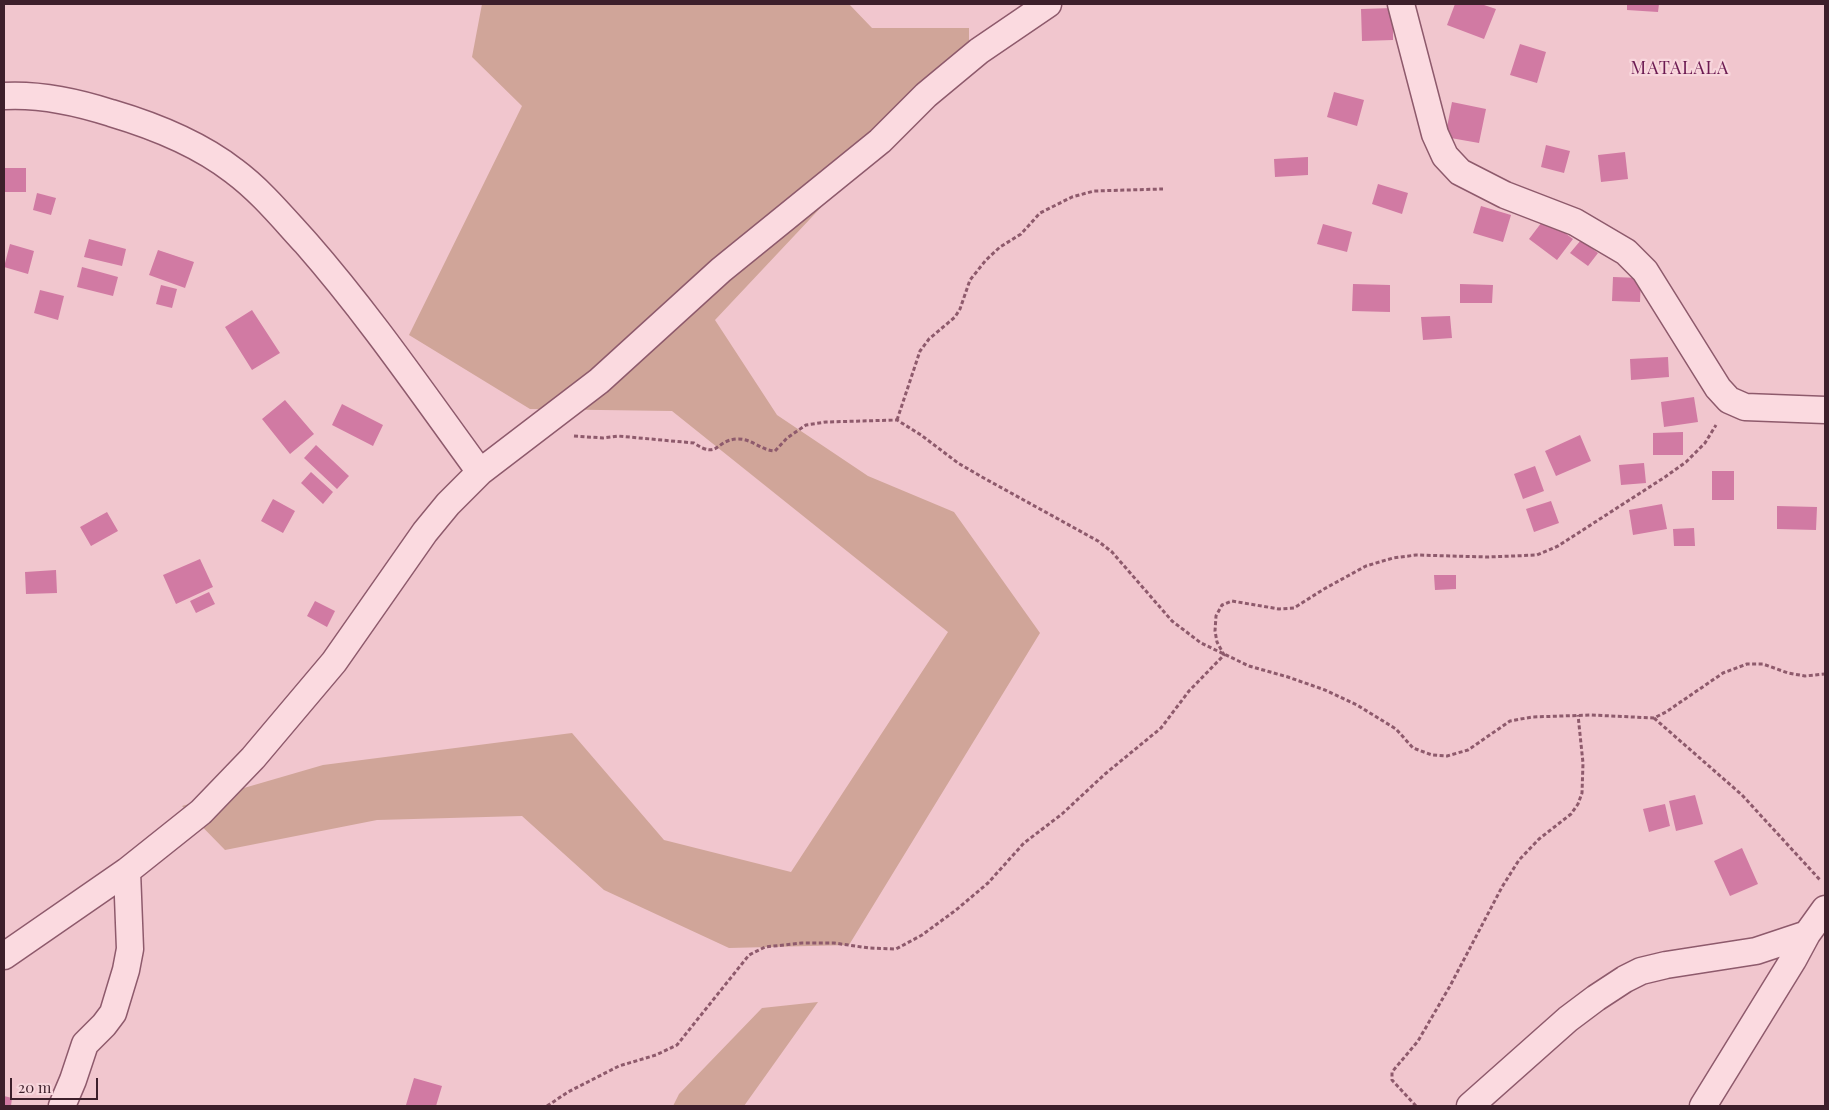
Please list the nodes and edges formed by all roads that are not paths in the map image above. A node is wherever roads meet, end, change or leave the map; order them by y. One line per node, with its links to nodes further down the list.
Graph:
1 (1048, 4): 5 (street)
2 (1401, 4): 4 (street)
3 (4, 96): 5 (street)
4 (1825, 410)
5 (480, 472): 6 (street)
6 (127, 871): 9 (street); 10 (street)
7 (1825, 909): 8 (street)
8 (1807, 934): 11 (street); 12 (street)
9 (4, 956)
10 (62, 1106)
11 (1470, 1106)
12 (1703, 1106)

